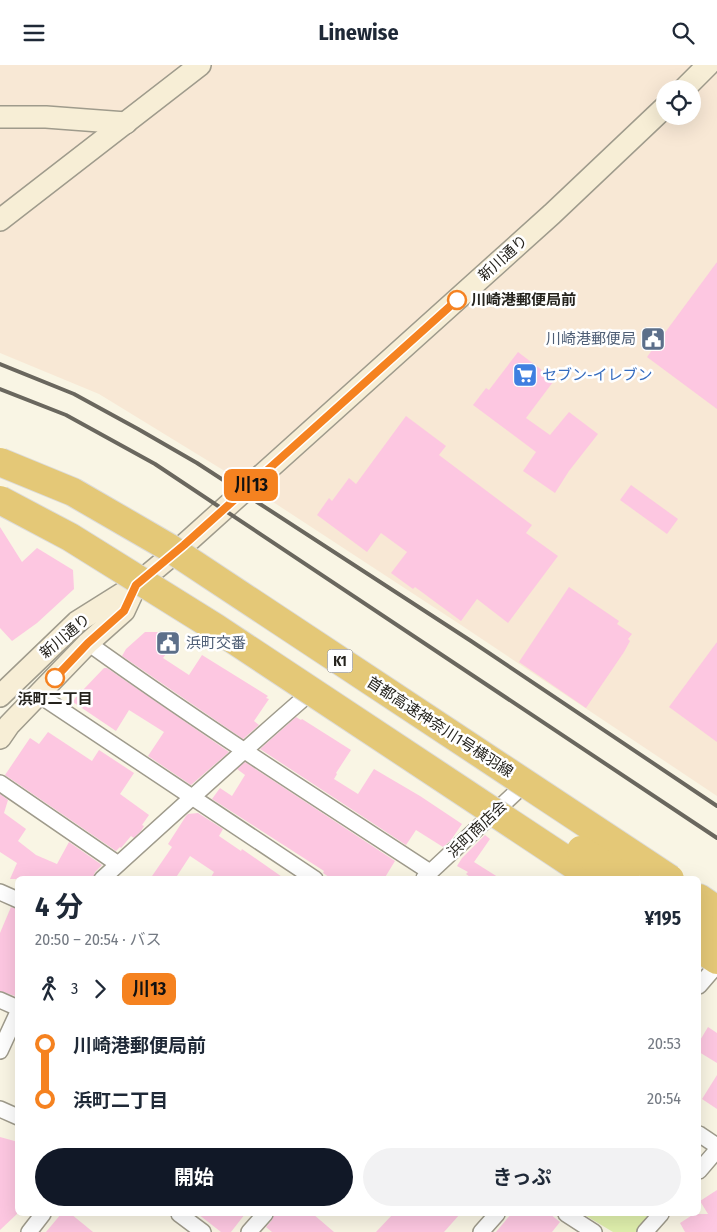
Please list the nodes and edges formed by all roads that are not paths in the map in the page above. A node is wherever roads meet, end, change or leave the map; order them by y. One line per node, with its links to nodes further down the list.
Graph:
1 (200, 65): 6 (main road)
2 (708, 65): 3 (main road)
3 (693, 80)
4 (656, 116): 10 (main road, 新川通り)
5 (0, 117): 6 (main road)
6 (126, 123): 7 (main road)
7 (0, 220)
8 (0, 462): 11 (highway, 首都高速神奈川1号横羽線 / K1, bridge)
9 (0, 500): 12 (highway, bridge)
10 (136, 585): 13 (main road, 新川通り); 15 (main road, 新川通り)
11 (251, 601): 28 (highway, bridge); 29 (highway, 首都高速神奈川1号横羽線 / K1, bridge)
12 (216, 628): 26 (highway, bridge); 27 (highway, bridge)
13 (88, 643): 14 (main road, 新川通り); 18 (street)
14 (39, 695): 17 (main road, 新川通り); 21 (street)
15 (0, 696)
16 (304, 698): 18 (street)
17 (0, 738)
18 (243, 750): 21 (street); 23 (street)
19 (530, 779): 23 (street, 浜町商店会)
20 (0, 783): 22 (street)
21 (193, 797): 22 (street); 25 (street)
22 (118, 864): 24 (street)
23 (427, 875)
24 (105, 876)
25 (311, 876)
26 (590, 876)
27 (621, 876)
28 (637, 876)
29 (665, 876)
30 (0, 892): 31 (street)
31 (15, 899)
32 (701, 899): 33 (highway)
33 (717, 909)
34 (701, 915): 35 (highway)
35 (717, 925)
36 (701, 926): 37 (highway)
37 (717, 937)
38 (701, 949): 39 (highway)
39 (717, 960)
40 (716, 966): 41 (street)
41 (701, 984)
42 (0, 1000): 43 (street)
43 (15, 1007)
44 (15, 1018): 45 (street)
45 (0, 1051)
46 (0, 1109): 47 (street)
47 (15, 1116)
48 (701, 1135): 49 (street)
49 (717, 1146)
50 (717, 1150): 51 (street)
51 (701, 1169)
52 (41, 1216): 58 (street)
53 (182, 1216): 59 (street)
54 (263, 1216): 60 (street)
55 (495, 1216): 61 (street)
56 (569, 1216): 62 (street)
57 (659, 1216): 63 (street)
58 (28, 1232)
59 (203, 1232)
60 (249, 1232)
61 (481, 1232)
62 (594, 1232)
63 (645, 1232)

